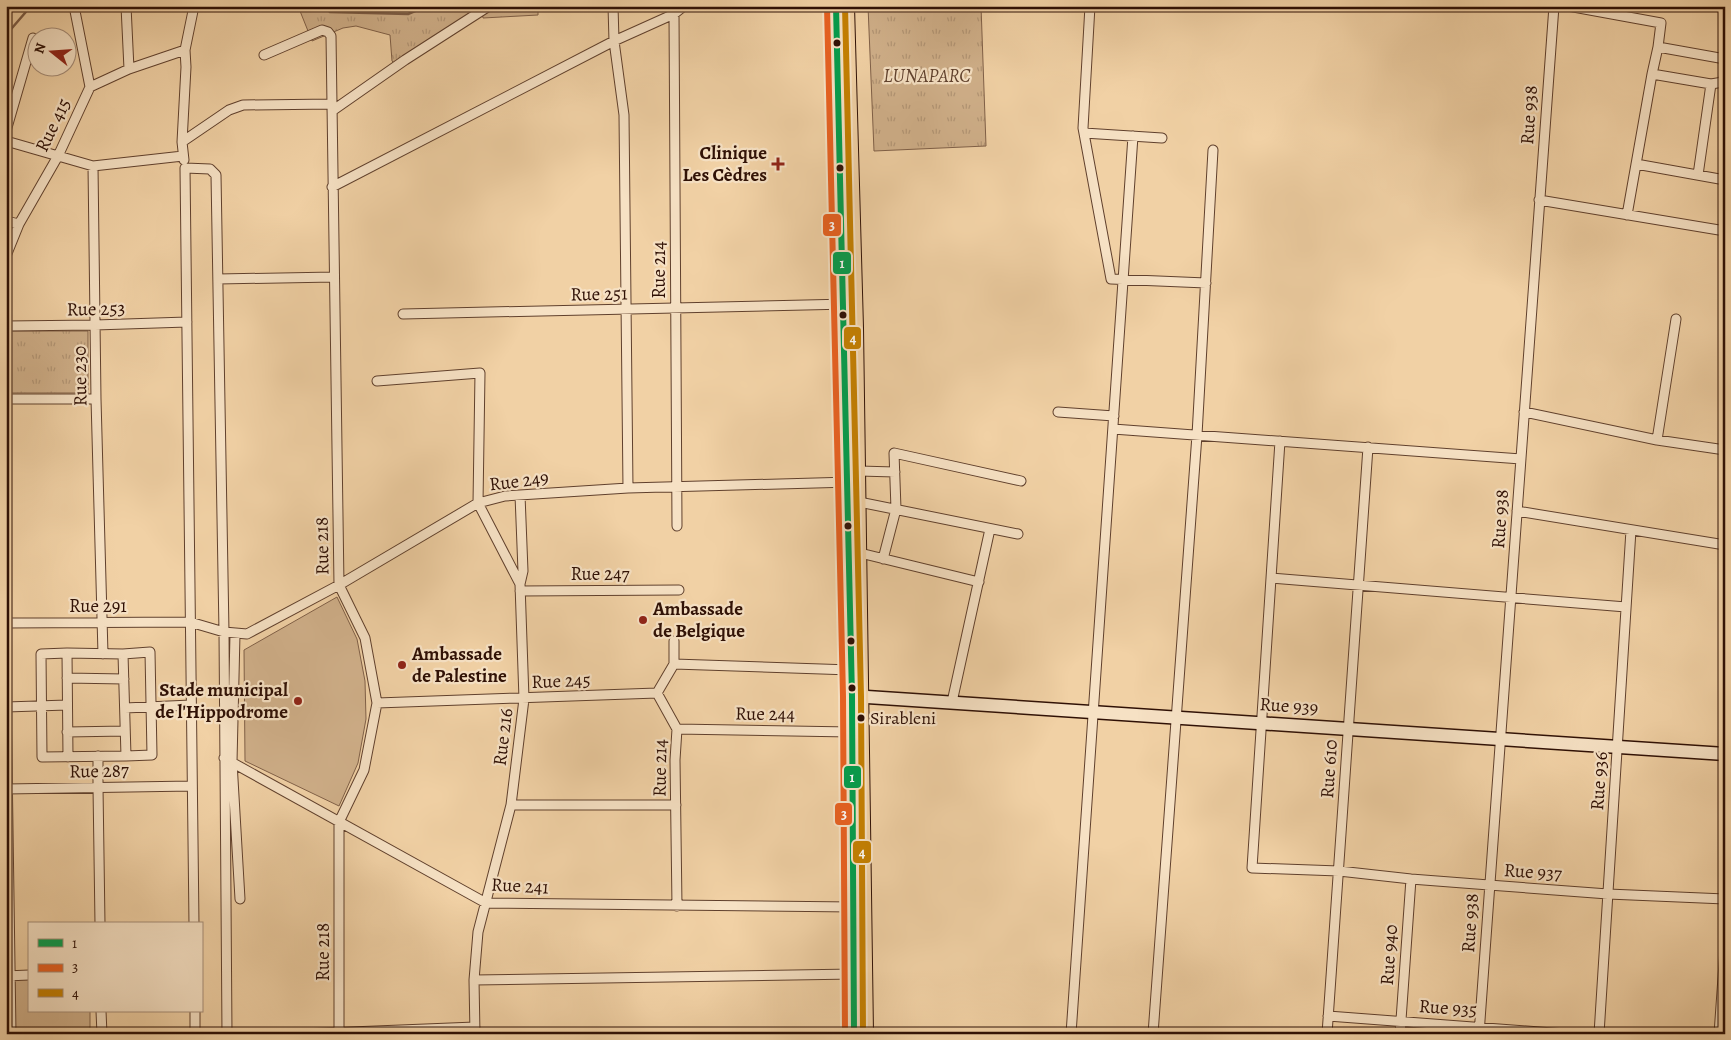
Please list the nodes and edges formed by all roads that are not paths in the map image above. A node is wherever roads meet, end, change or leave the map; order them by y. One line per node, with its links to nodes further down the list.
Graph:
1 (74, 6): 23 (street)
2 (126, 6): 19 (street)
3 (194, 6): 15 (street)
4 (490, 6): 24 (street)
5 (613, 6): 13 (street)
6 (684, 6): 12 (street)
7 (836, 6): 50 (main road)
8 (847, 6): 50 (main road)
9 (1090, 6): 26 (street)
10 (1554, 6): 40 (street, Rue 938)
11 (1568, 6): 14 (street)
12 (674, 14): 13 (street); 51 (street, Rue 214)
13 (614, 41): 39 (street); 52 (street)
14 (1658, 47): 18 (street); 20 (street)
15 (186, 50): 19 (street, Rue 415); 30 (street)
16 (264, 54): 24 (street, Rue 218)
17 (28, 55): 25 (street)
18 (1725, 59)
19 (130, 69): 23 (street, Rue 415)
20 (1652, 74): 22 (street); 34 (street)
21 (1725, 74): 22 (street)
22 (1711, 84): 37 (street)
23 (90, 86): 32 (street, Rue 415)
24 (332, 108): 30 (street); 39 (street, Rue 218)
25 (6, 131)
26 (1084, 133): 27 (street); 48 (street)
27 (1133, 136): 28 (street); 48 (street)
28 (1162, 138)
29 (6, 141): 32 (street)
30 (182, 142): 33 (street)
31 (1213, 150): 49 (street)
32 (58, 156): 35 (street); 43 (street, Rue 415)
33 (183, 156): 35 (street); 36 (street)
34 (1636, 164): 37 (street); 41 (street)
35 (93, 166): 56 (street, Rue 230)
36 (184, 168): 47 (street); 55 (street)
37 (1698, 175): 38 (street)
38 (1725, 180)
39 (332, 187): 46 (street, Rue 218)
40 (1539, 200): 41 (street); 62 (street, Rue 938)
41 (1626, 215): 44 (street)
42 (6, 221): 43 (street)
43 (19, 224): 45 (street, Rue 415)
44 (1725, 231)
45 (6, 256)
46 (334, 277): 47 (street); 90 (street, Rue 218)
47 (218, 278): 99 (street)
48 (1124, 279): 49 (street); 63 (street)
49 (1206, 283): 65 (street)
50 (850, 304): 51 (street, Rue 251); 72 (main road)
51 (675, 308): 52 (street, Rue 251); 74 (street, Rue 214)
52 (626, 309): 53 (street, Rue 251); 75 (street)
53 (403, 314)
54 (1676, 319): 66 (street)
55 (187, 322): 56 (street, Rue 253); 97 (street)
56 (95, 325): 57 (street, Rue 253); 60 (street, Rue 230)
57 (6, 326)
58 (377, 381): 78 (street, Rue 216)
59 (6, 399): 60 (street)
60 (96, 399): 96 (street, Rue 230)
61 (1058, 412): 63 (street)
62 (1524, 412): 66 (street); 70 (street, Rue 938)
63 (1114, 416): 64 (street)
64 (1113, 429): 65 (street); 121 (street)
65 (1196, 435): 67 (street); 122 (street)
66 (1657, 440): 69 (street)
67 (1280, 441): 68 (street); 88 (street)
68 (1368, 447): 70 (street); 91 (street, Rue 610)
69 (1725, 450)
70 (1520, 459): 80 (street, Rue 938)
71 (895, 472): 72 (street, Rue 249); 73 (street); 79 (street)
72 (855, 478): 74 (street, Rue 249); 77 (main road); 106 (main road)
73 (1021, 481)
74 (677, 486): 75 (street, Rue 249); 81 (street, Rue 214)
75 (628, 488): 76 (street, Rue 249)
76 (520, 495): 78 (street, Rue 249); 92 (street)
77 (859, 502): 79 (street); 86 (main road)
78 (478, 503): 90 (street, Rue 249); 92 (street, Rue 216)
79 (896, 509): 82 (street); 87 (street)
80 (1517, 511): 83 (street); 94 (street, Rue 938)
81 (677, 526)
82 (990, 529): 84 (street); 89 (street)
83 (1631, 530): 85 (street); 95 (street, Rue 936)
84 (1018, 534)
85 (1725, 545)
86 (860, 553): 87 (street); 111 (main road)
87 (883, 559): 89 (street)
88 (1271, 578): 91 (street); 123 (street)
89 (979, 582): 113 (street)
90 (339, 585): 100 (street, Rue 249); 114 (street, Rue 218)
91 (1358, 585): 94 (street); 125 (street, Rue 610)
92 (520, 588): 93 (street, Rue 247); 112 (street, Rue 216)
93 (679, 590)
94 (1510, 598): 95 (street); 129 (street, Rue 938)
95 (1626, 606): 130 (street, Rue 936)
96 (103, 622): 97 (street, Rue 291); 98 (street, Rue 291); 103 (street, Rue 230)
97 (190, 622): 99 (street, Rue 249); 116 (street)
98 (6, 623)
99 (224, 632): 100 (street, Rue 249); 135 (street)
100 (235, 634): 135 (street)
101 (674, 641): 105 (street)
102 (67, 653): 103 (street); 107 (street); 118 (street)
103 (103, 654): 104 (street)
104 (123, 654): 108 (street); 119 (street)
105 (674, 664): 106 (street); 110 (street)
106 (851, 670): 111 (main road)
107 (67, 678): 108 (street); 115 (street)
108 (124, 679): 120 (street)
109 (6, 693): 117 (street)
110 (657, 693): 112 (street, Rue 245); 124 (street, Rue 214)
111 (857, 696): 113 (main road, Rue 939); 128 (main road); 171 (main road)
112 (524, 699): 114 (street, Rue 245); 139 (street, Rue 216)
113 (952, 702): 121 (main road, Rue 939)
114 (377, 703): 141 (street, Rue 218)
115 (67, 705): 118 (street); 127 (street)
116 (191, 705): 119 (street); 136 (street)
117 (6, 706): 118 (street); 138 (street)
118 (41, 706): 134 (street)
119 (151, 707): 120 (street); 133 (street)
120 (125, 708): 126 (street)
121 (1094, 712): 122 (main road, Rue 939); 172 (street)
122 (1176, 718): 123 (main road, Rue 939); 173 (street)
123 (1262, 723): 125 (main road, Rue 939); 142 (street, Rue 937)
124 (677, 729): 128 (street, Rue 244); 140 (street, Rue 214)
125 (1348, 729): 129 (main road, Rue 939); 142 (street, Rue 610)
126 (125, 731): 127 (street); 133 (street)
127 (67, 732): 134 (street)
128 (851, 732): 150 (main road)
129 (1500, 739): 130 (main road, Rue 939); 144 (street, Rue 938)
130 (1617, 747): 131 (main road, Rue 939); 145 (street, Rue 936)
131 (1725, 754)
132 (98, 756): 133 (street); 134 (street); 137 (street)
133 (126, 756)
134 (68, 757)
135 (228, 760): 141 (street, Rue 241); 146 (street); 168 (street)
136 (192, 786): 137 (street, Rue 287); 152 (street)
137 (98, 787): 138 (street, Rue 287); 151 (street)
138 (7, 789): 156 (street)
139 (510, 804): 140 (street); 148 (street, Rue 216)
140 (676, 805): 149 (street, Rue 214)
141 (339, 822): 148 (street, Rue 241); 164 (street, Rue 218)
142 (1338, 871): 143 (street, Rue 937); 160 (street, Rue 610)
143 (1411, 879): 144 (street, Rue 937); 161 (street, Rue 940)
144 (1489, 885): 145 (street, Rue 937); 163 (street, Rue 938)
145 (1608, 894): 147 (street, Rue 937); 177 (street, Rue 936)
146 (240, 899)
147 (1725, 899)
148 (486, 903): 149 (street, Rue 241); 157 (street, Rue 216)
149 (677, 906): 150 (street, Rue 241)
150 (853, 907): 154 (main road)
151 (100, 922)
152 (194, 922)
153 (1725, 949): 178 (street)
154 (854, 974): 157 (street); 170 (main road)
155 (28, 975): 156 (street)
156 (8, 976): 165 (street)
157 (474, 980): 162 (street, Rue 216)
158 (101, 1012): 166 (street)
159 (195, 1012): 167 (street)
160 (1328, 1016): 161 (street, Rue 935); 174 (street, Rue 610)
161 (1401, 1021): 163 (street, Rue 935); 175 (street, Rue 940)
162 (475, 1030): 164 (street)
163 (1479, 1030): 176 (street, Rue 935)
164 (339, 1033): 169 (street)
165 (11, 1034)
166 (102, 1034)
167 (195, 1034)
168 (227, 1034)
169 (301, 1034)
170 (854, 1034)
171 (866, 1034)
172 (1071, 1034)
173 (1153, 1034)
174 (1327, 1034)
175 (1400, 1034)
176 (1565, 1034)
177 (1599, 1034)
178 (1719, 1034)

